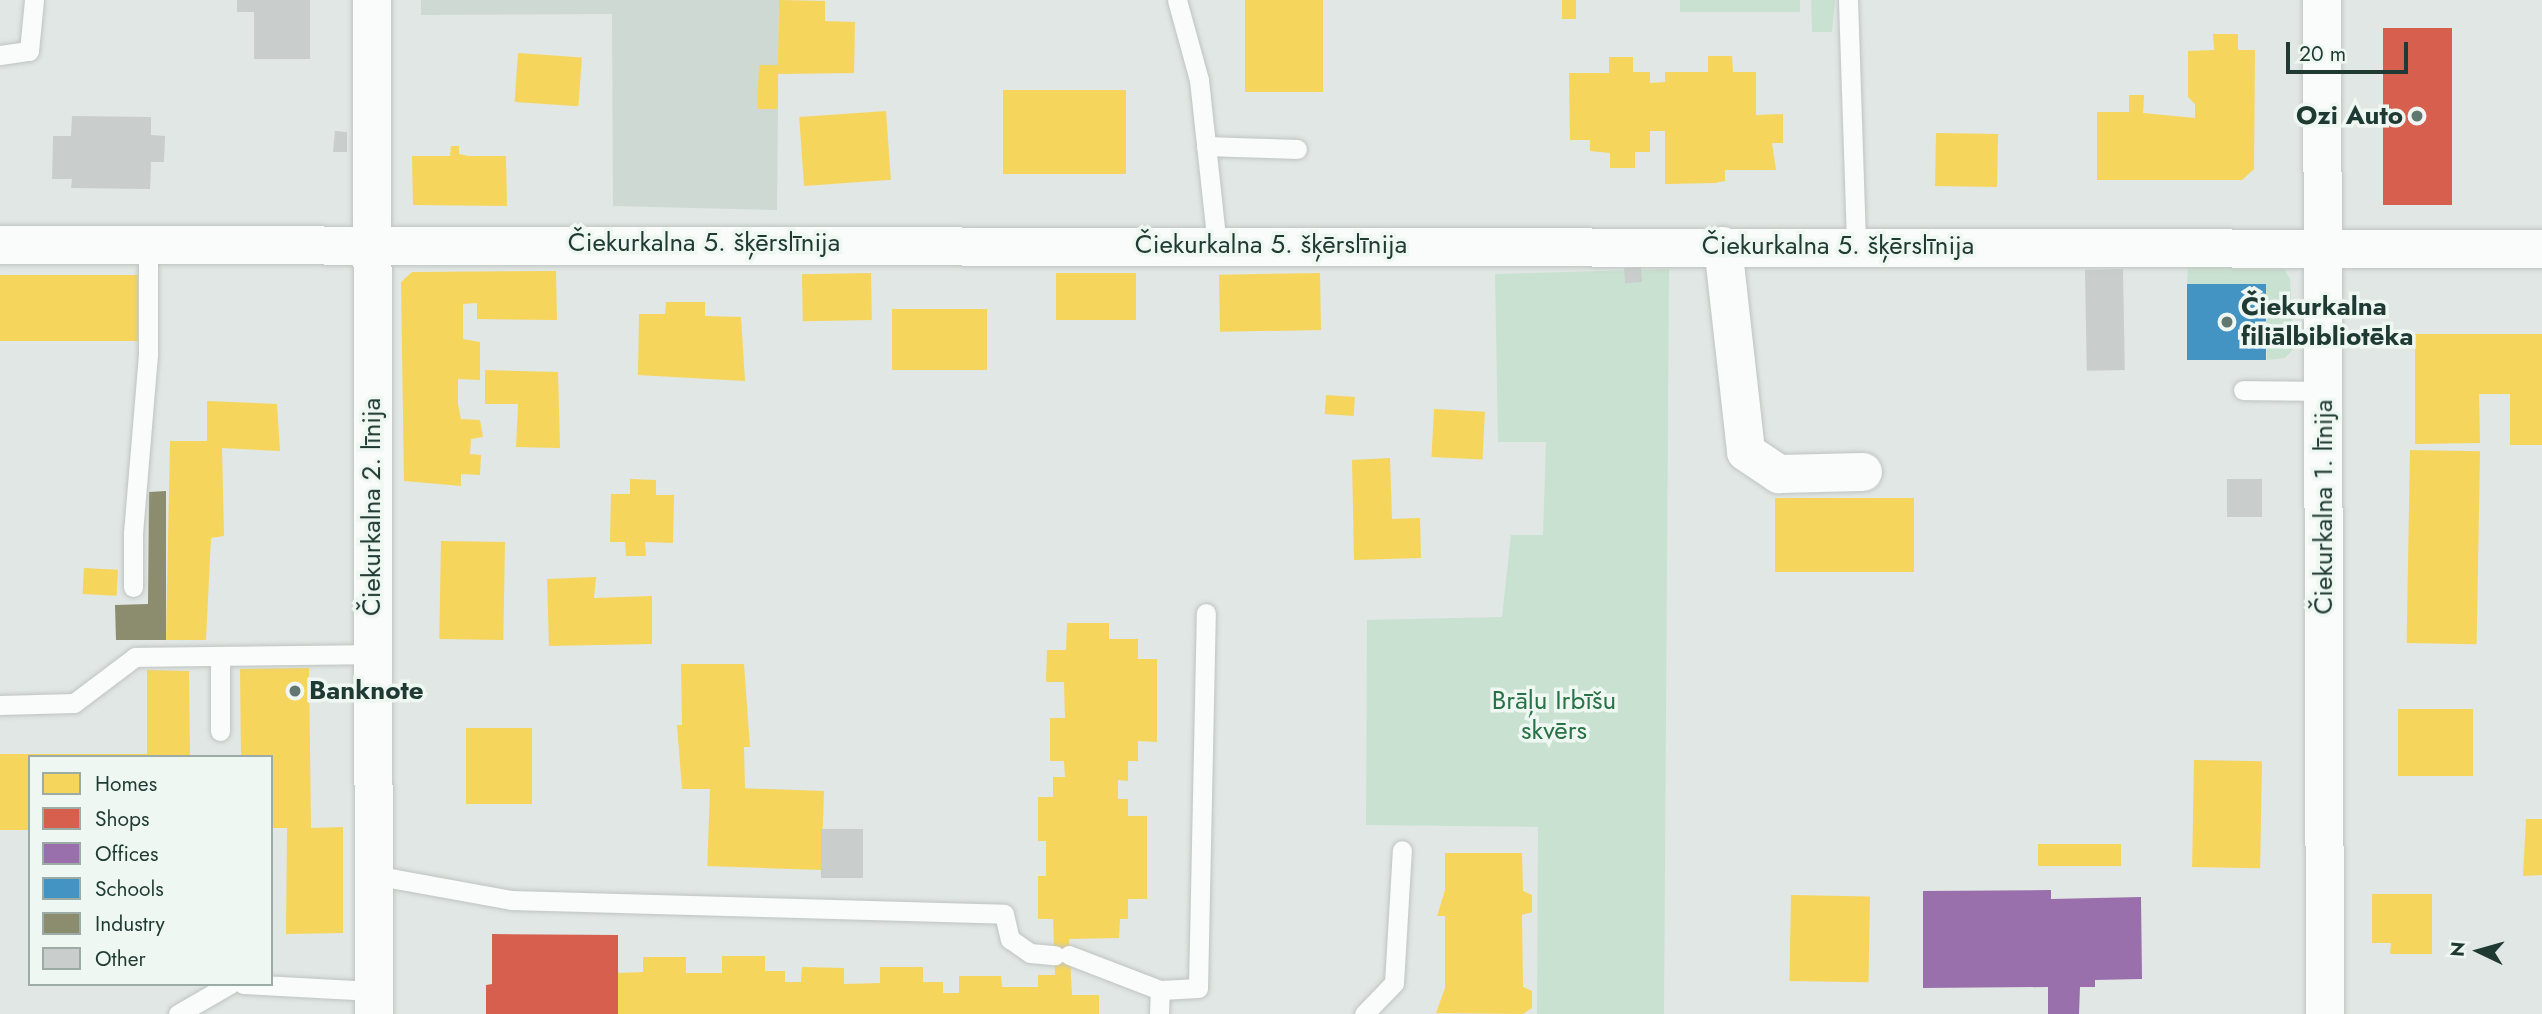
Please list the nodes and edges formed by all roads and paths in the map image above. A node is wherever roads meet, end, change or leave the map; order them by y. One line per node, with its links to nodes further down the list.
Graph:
1 (34, 0): 6 (lane)
2 (372, 0): 9 (street, Čiekurkalna 2. līnija)
3 (1177, 0): 7 (lane)
4 (1848, 0): 14 (lane)
5 (2322, 0): 15 (street, Čiekurkalna 1. līnija)
6 (0, 55)
7 (1206, 146): 8 (lane); 12 (lane)
8 (1297, 149)
9 (373, 243): 10 (street, Čiekurkalna 5. šķērslīnija); 12 (street, Čiekurkalna 5. šķērslīnija); 22 (street, Čiekurkalna 2. līnija)
10 (148, 244): 11 (street, Čiekurkalna 5. šķērslīnija); 20 (lane)
11 (0, 245)
12 (1217, 245): 13 (street, Čiekurkalna 5. šķērslīnija)
13 (1723, 246): 14 (street, Čiekurkalna 5. šķērslīnija); 19 (street)
14 (1856, 246): 15 (street, Čiekurkalna 5. šķērslīnija)
15 (2323, 247): 16 (street, Čiekurkalna 5. šķērslīnija); 18 (street, Čiekurkalna 1. līnija)
16 (2542, 249)
17 (2243, 390): 18 (lane)
18 (2324, 391): 35 (street, Čiekurkalna 1. līnija)
19 (1863, 472)
20 (133, 587)
21 (1206, 613): 30 (lane)
22 (372, 654): 23 (lane); 27 (street, Čiekurkalna 2. līnija)
23 (220, 656): 24 (lane); 25 (lane)
24 (0, 705)
25 (220, 731)
26 (1402, 850): 34 (lane)
27 (374, 875): 30 (lane); 31 (street, Čiekurkalna 2. līnija)
28 (227, 986): 32 (lane)
29 (258, 986): 31 (lane)
30 (1160, 989): 33 (lane)
31 (374, 1002)
32 (178, 1014)
33 (1159, 1014)
34 (1364, 1014)
35 (2325, 1014)

